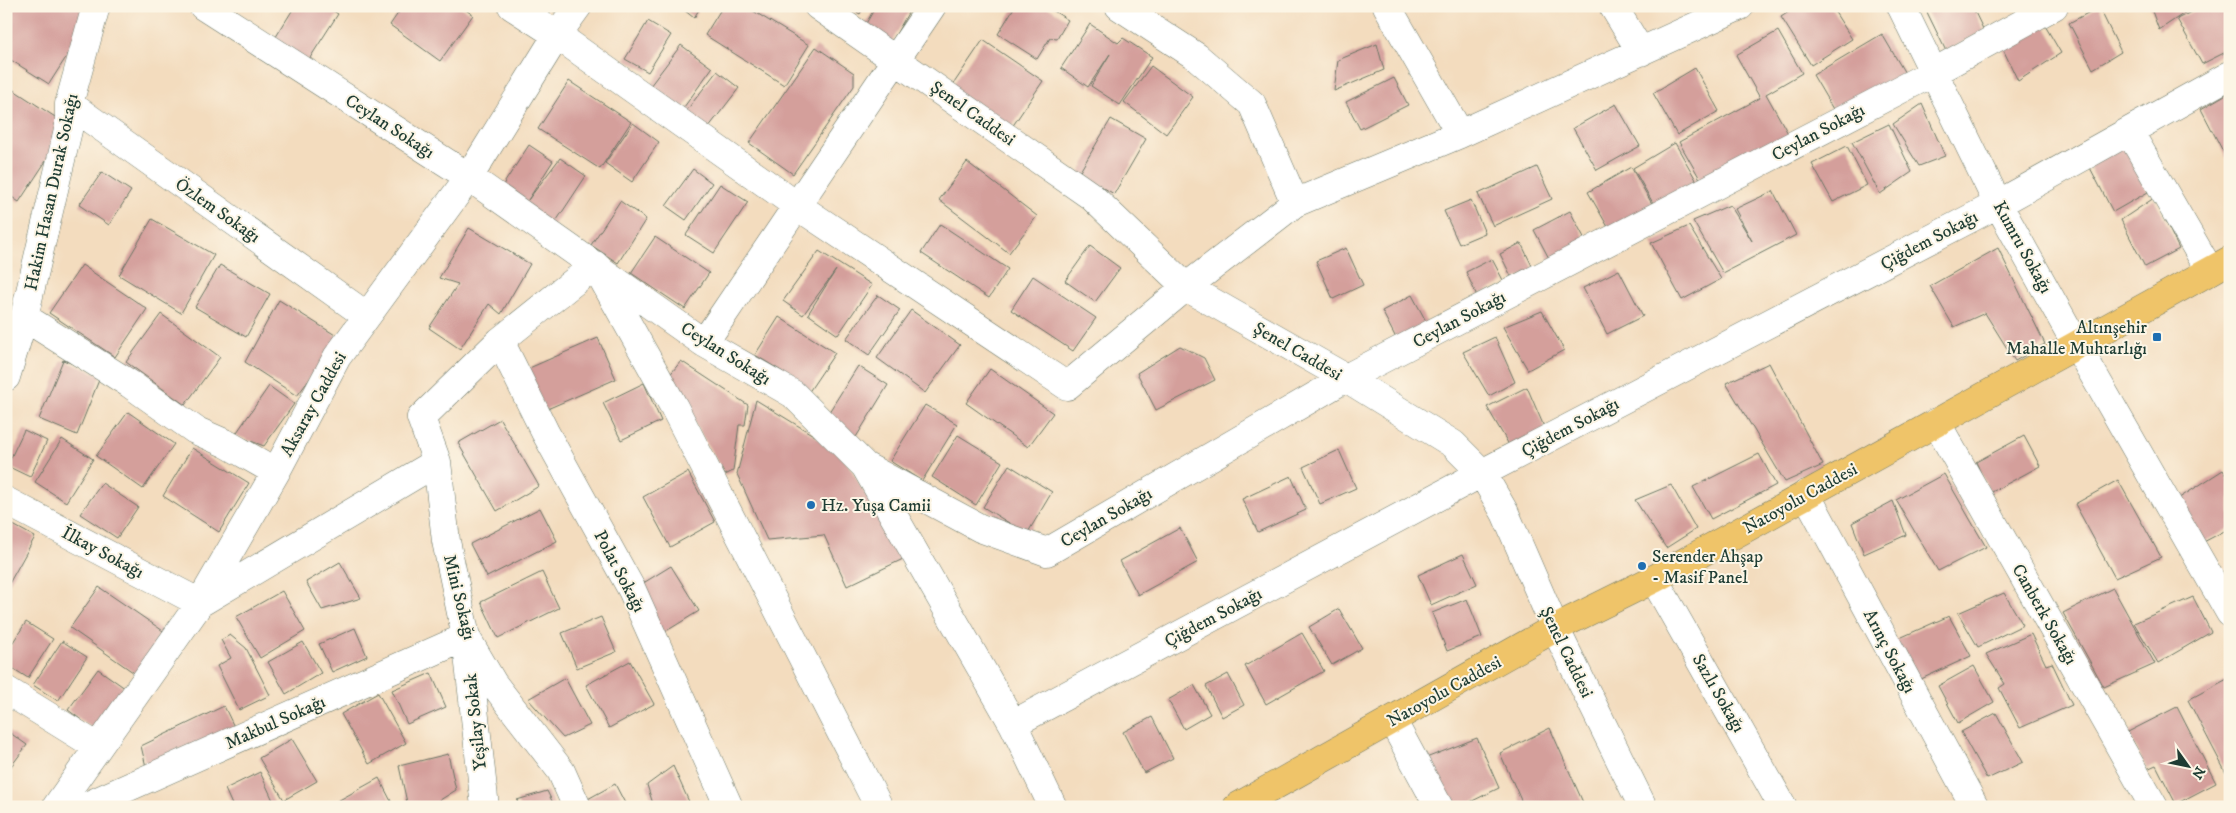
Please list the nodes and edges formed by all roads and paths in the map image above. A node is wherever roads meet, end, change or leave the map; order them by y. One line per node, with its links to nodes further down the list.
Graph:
1 (96, 6): 18 (street, Hakim Hasan Durak Sokağı)
2 (203, 6): 21 (street, Ceylan Sokağı)
3 (512, 6): 13 (street)
4 (578, 6): 13 (street, Aksaray Caddesi)
5 (818, 6): 15 (street, Şenel Caddesi)
6 (932, 6): 15 (street)
7 (1119, 6): 22 (street)
8 (1387, 6): 20 (street)
9 (1613, 6): 14 (street)
10 (1740, 6): 14 (street)
11 (1901, 6): 16 (street, Kumru Sokağı)
12 (2054, 6): 16 (street, Ceylan Sokağı)
13 (557, 35): 21 (street, Aksaray Caddesi); 24 (street)
14 (1641, 52): 20 (street)
15 (896, 60): 24 (street); 27 (street, Şenel Caddesi)
16 (1934, 72): 23 (street, Kumru Sokağı); 34 (street, Ceylan Sokağı)
17 (2230, 75): 19 (street, Çiğdem Sokağı)
18 (69, 104): 28 (street, Özlem Sokağı); 29 (street, Hakim Hasan Durak Sokağı)
19 (2129, 131): 23 (street, Çiğdem Sokağı); 26 (street)
20 (1460, 134): 22 (street)
21 (469, 176): 25 (street, Ceylan Sokağı); 28 (street, Aksaray Caddesi)
22 (1295, 203): 27 (street)
23 (1998, 204): 32 (street, Kumru Sokağı); 39 (street, Çiğdem Sokağı)
24 (796, 205): 27 (street); 31 (street)
25 (595, 265): 30 (street); 31 (street, Ceylan Sokağı); 57 (street)
26 (2223, 268): 32 (main road, Natoyolu Caddesi)
27 (1186, 287): 34 (street, Şenel Caddesi)
28 (367, 316): 38 (street, Aksaray Caddesi)
29 (24, 317): 33 (street, Hakim Hasan Durak Sokağı); 38 (street)
30 (500, 341): 36 (street, Mini Sokağı); 56 (street, Polat Sokağı)
31 (704, 343): 37 (street, Ceylan Sokağı)
32 (2076, 344): 35 (main road, Natoyolu Caddesi); 44 (street, Kumru Sokağı)
33 (6, 377)
34 (1346, 378): 37 (street, Ceylan Sokağı); 39 (street, Şenel Caddesi)
35 (1936, 422): 40 (main road, Natoyolu Caddesi); 64 (street, Canberk Sokağı)
36 (437, 462): 43 (street); 46 (street, Mini Sokağı)
37 (865, 466): 49 (street)
38 (276, 472): 43 (street, Aksaray Caddesi)
39 (1482, 473): 45 (street, Şenel Caddesi); 49 (street, Çiğdem Sokağı)
40 (1806, 494): 42 (main road, Natoyolu Caddesi); 63 (street, Arınç Sokağı)
41 (6, 501): 43 (street, İlkay Sokağı)
42 (1654, 579): 45 (main road, Natoyolu Caddesi); 62 (street, Sazlı Sokağı)
43 (200, 603): 50 (street, Aksaray Caddesi)
44 (2230, 613)
45 (1555, 628): 48 (main road, Natoyolu Caddesi); 61 (street, Şenel Caddesi)
46 (466, 637): 53 (street, Makbul Sokağı); 54 (street, Yeşilay Sokak); 55 (street, Mini Sokağı)
47 (6, 690): 50 (street)
48 (1392, 720): 51 (main road, Natoyolu Caddesi); 60 (street)
49 (1013, 724): 58 (street)
50 (98, 747): 52 (street, Aksaray Caddesi)
51 (1270, 799): 59 (main road, Natoyolu Caddesi)
52 (56, 807)
53 (84, 807)
54 (485, 807)
55 (577, 807)
56 (730, 807)
57 (878, 807)
58 (1052, 807)
59 (1237, 807)
60 (1439, 807)
61 (1643, 807)
62 (1783, 807)
63 (1975, 807)
64 (2154, 807)

